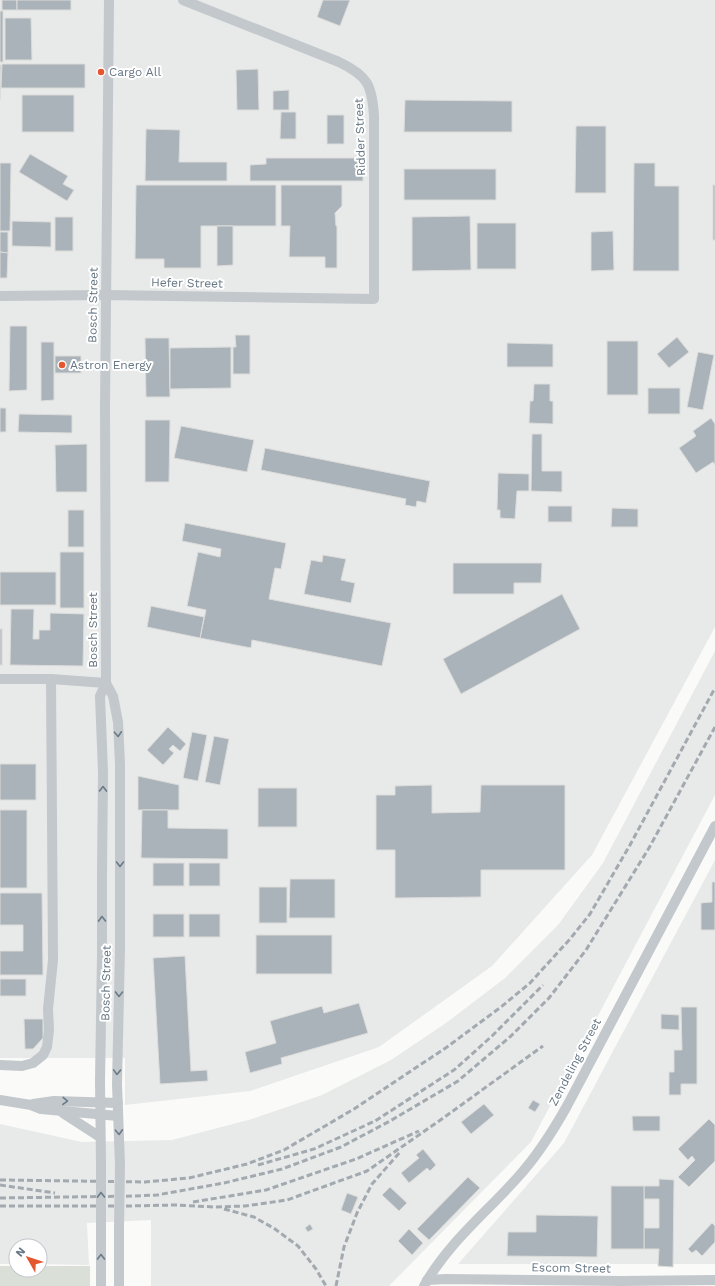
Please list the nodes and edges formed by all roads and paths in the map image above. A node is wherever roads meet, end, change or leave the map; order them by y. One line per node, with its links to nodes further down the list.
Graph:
1 (109, 0): 3 (street, Bosch Street)
2 (183, 0): 5 (street, Ridder Street)
3 (106, 295): 4 (street, Hefer Street); 5 (street, Hefer Street); 8 (street, Bosch Street)
4 (0, 296)
5 (374, 299)
6 (0, 679): 7 (street)
7 (52, 679): 8 (street); 10 (street)
8 (106, 683): 12 (street, Bosch Street, one-way to 8); 13 (street, Bosch Street, one-way to 13)
9 (715, 826): 20 (street, Zendeling Street)
10 (0, 1065)
11 (0, 1100): 14 (street)
12 (100, 1103): 13 (street); 14 (street, one-way to 12); 16 (street, Bosch Street)
13 (118, 1103): 17 (street, Bosch Street)
14 (31, 1105): 15 (street)
15 (60, 1111): 16 (street); 18 (street)
16 (100, 1115): 17 (street); 18 (street, Bosch Street)
17 (118, 1116): 23 (street, Bosch Street, one-way to 23, bridge)
18 (100, 1137): 22 (street, Bosch Street, one-way to 18, bridge)
19 (715, 1280): 21 (street, Escom Street)
20 (426, 1283): 21 (street, Escom Street)
21 (620, 1284)
22 (101, 1286)
23 (119, 1286)

